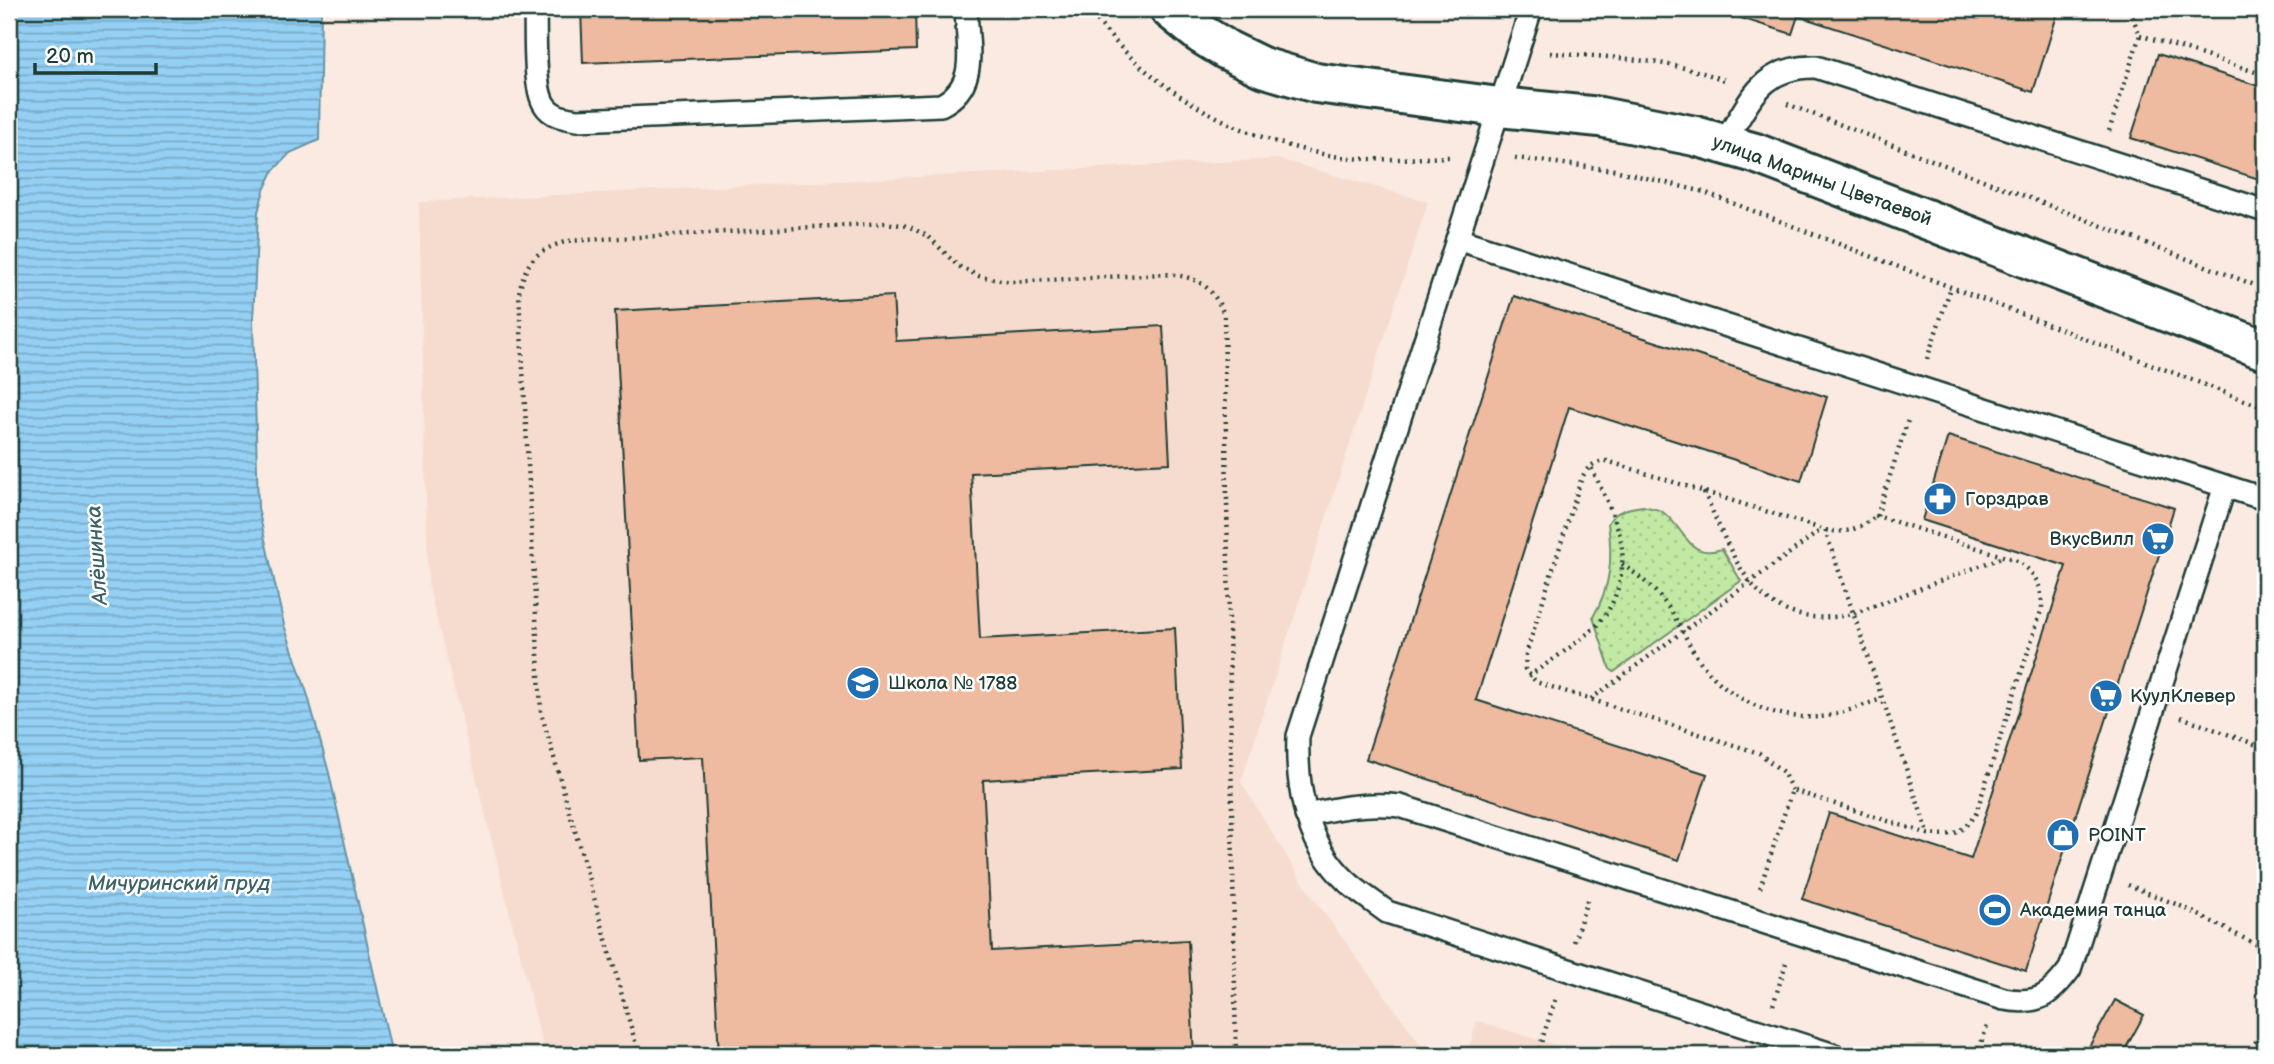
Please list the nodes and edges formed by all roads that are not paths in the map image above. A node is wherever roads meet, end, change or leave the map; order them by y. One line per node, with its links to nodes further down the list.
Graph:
1 (535, 9): 2 (lane)
2 (966, 9)
3 (1170, 9): 5 (street, улица Марины Цветаевой)
4 (1531, 9): 5 (lane)
5 (1499, 107): 6 (street, улица Марины Цветаевой); 8 (lane)
6 (1723, 144): 7 (lane); 9 (street, улица Марины Цветаевой)
7 (2265, 211)
8 (1457, 240): 10 (lane); 12 (lane)
9 (2265, 350)
10 (2225, 486): 11 (lane); 12 (lane)
11 (2265, 499)
12 (1306, 815): 13 (lane)
13 (1834, 1055)

